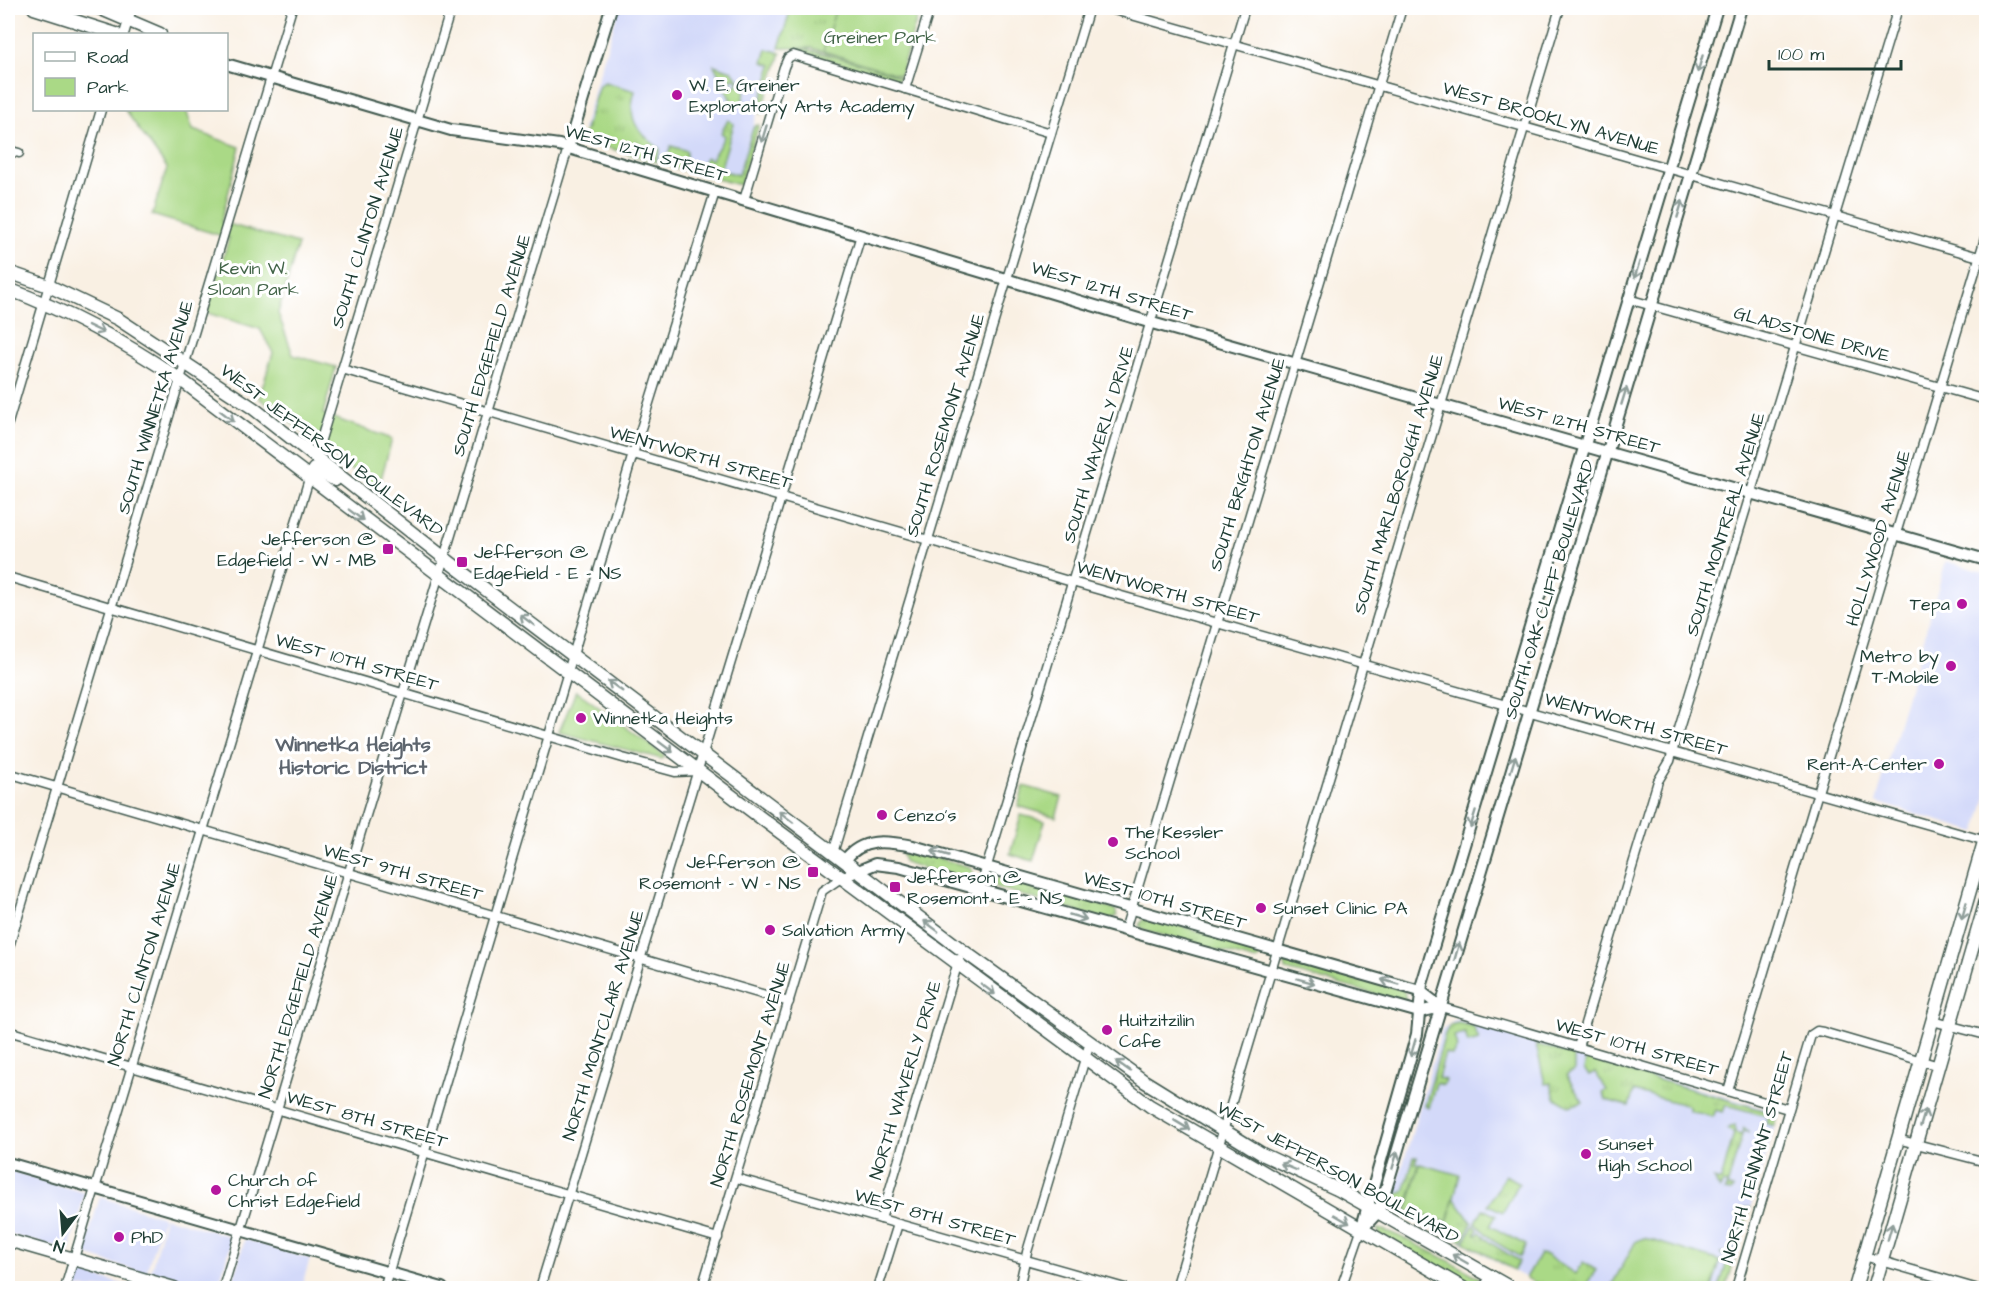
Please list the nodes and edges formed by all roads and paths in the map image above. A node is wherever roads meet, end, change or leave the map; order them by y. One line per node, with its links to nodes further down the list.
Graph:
1 (37, 8): 16 (main road)
2 (99, 8): 15 (main road)
3 (292, 8): 21 (street, SOUTH WINNETKA AVENUE)
4 (451, 8): 25 (street, SOUTH CLINTON AVENUE)
5 (611, 8): 28 (street, SOUTH EDGEFIELD AVENUE)
6 (930, 8): 23 (street)
7 (1089, 8): 27 (street, SOUTH ROSEMONT AVENUE)
8 (1107, 8): 19 (street, WEST BROOKLYN AVENUE)
9 (1245, 8): 19 (street, SOUTH WAVERLY DRIVE)
10 (1402, 8): 22 (street, SOUTH BRIGHTON AVENUE)
11 (1560, 8): 26 (street, SOUTH MARLBOROUGH AVENUE)
12 (1717, 8): 31 (street, SOUTH OAK CLIFF BOULEVARD, one-way to 31)
13 (1741, 8): 32 (street, SOUTH OAK CLIFF BOULEVARD)
14 (1898, 8): 35 (street, SOUTH MONTREAL AVENUE)
15 (130, 14): 17 (street); 18 (main road)
16 (113, 33)
17 (124, 33)
18 (158, 33)
19 (1234, 45): 22 (street, WEST BROOKLYN AVENUE); 46 (street, SOUTH WAVERLY DRIVE)
20 (228, 65): 21 (street, WEST 12TH STREET)
21 (272, 78): 25 (street, WEST 12TH STREET); 48 (street, SOUTH WINNETKA AVENUE)
22 (1378, 87): 26 (street, WEST BROOKLYN AVENUE); 49 (street, SOUTH BRIGHTON AVENUE)
23 (905, 88): 27 (street); 34 (street, one-way to 34)
24 (101, 111): 41 (street)
25 (416, 120): 28 (street, WEST 12TH STREET); 50 (street, SOUTH CLINTON AVENUE)
26 (1523, 127): 31 (street, WEST BROOKLYN AVENUE); 54 (street, SOUTH MARLBOROUGH AVENUE)
27 (1051, 133): 40 (street, SOUTH ROSEMONT AVENUE)
28 (568, 148): 33 (street, WEST 12TH STREET); 55 (street, SOUTH EDGEFIELD AVENUE)
29 (8, 150): 30 (street)
30 (19, 153)
31 (1669, 169): 32 (street, WEST BROOKLYN AVENUE); 43 (street, SOUTH OAK CLIFF BOULEVARD, one-way to 43)
32 (1690, 175): 35 (street, WEST BROOKLYN AVENUE); 45 (street, SOUTH OAK CLIFF BOULEVARD, one-way to 32)
33 (715, 192): 34 (street, WEST 12TH STREET); 59 (street)
34 (744, 200): 36 (street, WEST 12TH STREET)
35 (1835, 216): 38 (street, WEST BROOKLYN AVENUE); 47 (street, SOUTH MONTREAL AVENUE)
36 (861, 235): 40 (street, WEST 12TH STREET); 63 (street, NORTH MONTCLAIR AVENUE)
37 (1986, 235): 38 (street, HOLLYWOOD AVENUE)
38 (1983, 258): 52 (street, HOLLYWOOD AVENUE)
39 (8, 272): 41 (main road, WEST JEFFERSON BOULEVARD)
40 (1006, 279): 46 (street, WEST 12TH STREET); 66 (street, SOUTH ROSEMONT AVENUE)
41 (49, 286): 44 (street); 48 (main road, WEST JEFFERSON BOULEVARD)
42 (8, 289): 44 (main road, WEST JEFFERSON BOULEVARD)
43 (1628, 299): 45 (street, GLADSTONE DRIVE); 57 (street, SOUTH OAK CLIFF BOULEVARD)
44 (43, 303): 51 (main road, WEST JEFFERSON BOULEVARD, one-way to 51); 56 (street)
45 (1651, 305): 47 (street, GLADSTONE DRIVE); 58 (street, SOUTH OAK CLIFF BOULEVARD, one-way to 45)
46 (1152, 323): 49 (street, WEST 12TH STREET); 71 (street, SOUTH WAVERLY DRIVE)
47 (1796, 345): 52 (street, GLADSTONE DRIVE); 62 (street, SOUTH MONTREAL AVENUE)
48 (185, 361): 51 (street, SOUTH WINNETKA AVENUE); 60 (main road, WEST JEFFERSON BOULEVARD)
49 (1294, 363): 54 (street, WEST 12TH STREET); 73 (street, SOUTH BRIGHTON AVENUE)
50 (342, 369): 55 (street, WENTWORTH STREET); 60 (street, SOUTH CLINTON AVENUE)
51 (181, 380): 61 (main road, WEST JEFFERSON BOULEVARD, one-way to 61); 72 (street, SOUTH WINNETKA AVENUE)
52 (1942, 388): 53 (street, GLADSTONE DRIVE); 65 (street, HOLLYWOOD AVENUE)
53 (1986, 400)
54 (1440, 404): 57 (street, WEST 12TH STREET); 76 (street, SOUTH MARLBOROUGH AVENUE)
55 (489, 412): 59 (street, WENTWORTH STREET); 67 (street, SOUTH EDGEFIELD AVENUE)
56 (8, 423)
57 (1584, 446): 58 (street, WEST 12TH STREET); 79 (street, SOUTH OAK CLIFF BOULEVARD)
58 (1607, 453): 62 (street, WEST 12TH STREET); 80 (street, SOUTH OAK CLIFF BOULEVARD)
59 (633, 454): 63 (street, WENTWORTH STREET); 75 (street)
60 (316, 456): 64 (main road, WEST JEFFERSON BOULEVARD)
61 (309, 479): 64 (main road); 69 (main road, WEST JEFFERSON BOULEVARD, one-way to 69); 74 (street)
62 (1751, 492): 65 (street, WEST 12TH STREET); 82 (street, SOUTH MONTREAL AVENUE)
63 (781, 498): 66 (street, WENTWORTH STREET); 83 (street, NORTH MONTCLAIR AVENUE)
64 (373, 501): 67 (main road, WEST JEFFERSON BOULEVARD)
65 (1895, 535): 68 (street, WEST 12TH STREET); 87 (street, HOLLYWOOD AVENUE)
66 (928, 540): 71 (street, WENTWORTH STREET); 90 (street, SOUTH ROSEMONT AVENUE)
67 (444, 558): 69 (street, SOUTH EDGEFIELD AVENUE); 75 (main road, WEST JEFFERSON BOULEVARD, one-way to 67)
68 (1986, 560)
69 (438, 576): 77 (main road, WEST JEFFERSON BOULEVARD); 78 (street, SOUTH EDGEFIELD AVENUE)
70 (8, 578): 72 (street, WEST 10TH STREET)
71 (1072, 582): 73 (street, WENTWORTH STREET); 92 (street, SOUTH WAVERLY DRIVE)
72 (111, 608): 74 (street, WEST 10TH STREET); 86 (street, SOUTH WINNETKA AVENUE)
73 (1217, 623): 76 (street, WENTWORTH STREET); 98 (street, SOUTH BRIGHTON AVENUE)
74 (258, 650): 78 (street, WEST 10TH STREET); 88 (street, NORTH CLINTON AVENUE)
75 (573, 656): 77 (street); 83 (main road, WEST JEFFERSON BOULEVARD, one-way to 75)
76 (1362, 663): 79 (street, WENTWORTH STREET); 101 (street, SOUTH MARLBOROUGH AVENUE)
77 (570, 673): 81 (street); 84 (main road, WEST JEFFERSON BOULEVARD, one-way to 84)
78 (404, 693): 81 (street, WEST 10TH STREET); 94 (street, NORTH EDGEFIELD AVENUE)
79 (1508, 705): 80 (street, WENTWORTH STREET); 107 (street, SOUTH OAK CLIFF BOULEVARD, one-way to 107)
80 (1529, 711): 82 (street, WENTWORTH STREET); 109 (street, SOUTH OAK CLIFF BOULEVARD, one-way to 80)
81 (550, 736): 84 (street, WEST 10TH STREET); 99 (street)
82 (1672, 752): 87 (street, WENTWORTH STREET); 116 (street, SOUTH MONTREAL AVENUE)
83 (704, 753): 84 (street, NORTH MONTCLAIR AVENUE); 90 (main road, WEST JEFFERSON BOULEVARD, one-way to 83)
84 (698, 771): 95 (main road, WEST JEFFERSON BOULEVARD); 104 (street, NORTH MONTCLAIR AVENUE)
85 (8, 773): 86 (street, WEST 9TH STREET)
86 (56, 788): 88 (street, WEST 9TH STREET); 102 (street, SOUTH WINNETKA AVENUE)
87 (1818, 794): 89 (street, WENTWORTH STREET); 121 (street, HOLLYWOOD AVENUE)
88 (202, 832): 94 (street, WEST 9TH STREET); 120 (street, NORTH CLINTON AVENUE)
89 (1986, 839): 111 (main road, one-way to 111)
90 (833, 852): 91 (main road, WEST JEFFERSON BOULEVARD)
91 (844, 861): 92 (street, WEST 10TH STREET, one-way to 91); 93 (main road, WEST JEFFERSON BOULEVARD)
92 (986, 867): 96 (street, SOUTH WAVERLY DRIVE); 98 (street, WEST 10TH STREET)
93 (858, 871): 95 (street, WEST 10TH STREET); 96 (street, WEST 10TH STREET); 103 (main road, WEST JEFFERSON BOULEVARD, one-way to 93)
94 (349, 874): 99 (street, WEST 9TH STREET); 123 (street, NORTH EDGEFIELD AVENUE)
95 (841, 878): 105 (main road, WEST JEFFERSON BOULEVARD); 108 (street, NORTH ROSEMONT AVENUE)
96 (980, 890): 100 (street, WEST 10TH STREET, one-way to 100)
97 (1986, 901): 112 (main road)
98 (1131, 908): 100 (street, SOUTH BRIGHTON AVENUE); 101 (street, WEST 10TH STREET)
99 (495, 916): 104 (street, WEST 9TH STREET); 128 (street)
100 (1125, 930): 106 (street, WEST 10TH STREET)
101 (1275, 949): 106 (street, SOUTH MARLBOROUGH AVENUE); 107 (street, WEST 10TH STREET, one-way to 101)
102 (8, 950)
103 (962, 950): 105 (street, NORTH WAVERLY DRIVE); 115 (main road, WEST JEFFERSON BOULEVARD)
104 (641, 958): 108 (street, WEST 9TH STREET); 133 (street, NORTH MONTCLAIR AVENUE)
105 (957, 965): 117 (main road, WEST JEFFERSON BOULEVARD, one-way to 117); 136 (street, NORTH WAVERLY DRIVE)
106 (1269, 971): 110 (street, WEST 10TH STREET, one-way to 110); 124 (street, SOUTH MARLBOROUGH AVENUE)
107 (1420, 991): 109 (street, WEST 10TH STREET); 110 (street, SOUTH OAK CLIFF BOULEVARD)
108 (789, 1002): 131 (street, NORTH ROSEMONT AVENUE)
109 (1441, 1007): 110 (street, WEST 10TH STREET); 116 (street, WEST 10TH STREET); 135 (street, SOUTH OAK CLIFF BOULEVARD, one-way to 109)
110 (1419, 1012): 134 (street, SOUTH OAK CLIFF BOULEVARD, one-way to 134)
111 (1932, 1021): 112 (street); 118 (main road)
112 (1950, 1026): 114 (street); 119 (main road)
113 (8, 1032): 120 (street, WEST 8TH STREET)
114 (1986, 1035)
115 (1090, 1042): 117 (street); 124 (main road, WEST JEFFERSON BOULEVARD, one-way to 115)
116 (1578, 1047): 121 (street, WEST 10TH STREET)
117 (1085, 1060): 127 (main road, WEST JEFFERSON BOULEVARD, one-way to 127); 144 (street)
118 (1920, 1061): 119 (street); 122 (street, NORTH TENNANT STREET); 125 (main road)
119 (1938, 1066): 126 (main road, one-way to 119)
120 (130, 1067): 123 (street, WEST 8TH STREET); 132 (street, NORTH CLINTON AVENUE)
121 (1728, 1091): 122 (street, WEST 10TH STREET)
122 (1788, 1109): 162 (street, NORTH TENNANT STREET)
123 (278, 1111): 128 (street, WEST 8TH STREET); 138 (street, NORTH EDGEFIELD AVENUE)
124 (1222, 1131): 127 (street, SOUTH MARLBOROUGH AVENUE); 134 (main road, WEST JEFFERSON BOULEVARD, one-way to 124)
125 (1897, 1139): 126 (street); 142 (main road)
126 (1915, 1144): 129 (street); 145 (main road, one-way to 126)
127 (1217, 1147): 139 (main road, WEST JEFFERSON BOULEVARD, one-way to 139); 158 (street, SOUTH MARLBOROUGH AVENUE)
128 (425, 1153): 133 (street, WEST 8TH STREET); 146 (street)
129 (1986, 1162)
130 (8, 1163): 132 (street)
131 (736, 1178): 136 (street, WEST 8TH STREET); 140 (street, NORTH ROSEMONT AVENUE)
132 (95, 1188): 138 (street); 143 (street, NORTH CLINTON AVENUE)
133 (569, 1195): 140 (street, WEST 8TH STREET); 153 (street, NORTH MONTCLAIR AVENUE)
134 (1367, 1206): 135 (main road, WEST JEFFERSON BOULEVARD); 139 (street, SOUTH OAK CLIFF BOULEVARD)
135 (1378, 1212): 139 (street); 147 (main road, WEST JEFFERSON BOULEVARD, one-way to 135)
136 (881, 1219): 137 (street, WEST 8TH STREET)
137 (898, 1224): 144 (street, WEST 8TH STREET); 155 (street)
138 (240, 1230): 146 (street); 150 (street, NORTH EDGEFIELD AVENUE)
139 (1361, 1230): 159 (street); 160 (main road, WEST JEFFERSON BOULEVARD)
140 (718, 1238): 154 (street, NORTH ROSEMONT AVENUE)
141 (8, 1240): 143 (main road)
142 (1864, 1256): 145 (street); 163 (main road)
143 (74, 1259): 148 (street, NORTH CLINTON AVENUE); 149 (main road)
144 (1026, 1261): 156 (street); 157 (street, WEST 8TH STREET)
145 (1882, 1261): 164 (main road); 165 (street)
146 (388, 1274): 151 (street); 152 (street)
147 (1489, 1283): 161 (main road, WEST JEFFERSON BOULEVARD)
148 (65, 1288)
149 (174, 1288)
150 (223, 1288)
151 (384, 1288)
152 (442, 1288)
153 (540, 1288)
154 (702, 1288)
155 (879, 1288)
156 (1019, 1288)
157 (1125, 1288)
158 (1176, 1288)
159 (1341, 1288)
160 (1463, 1288)
161 (1511, 1288)
162 (1736, 1288)
163 (1855, 1288)
164 (1874, 1288)
165 (1975, 1288)

